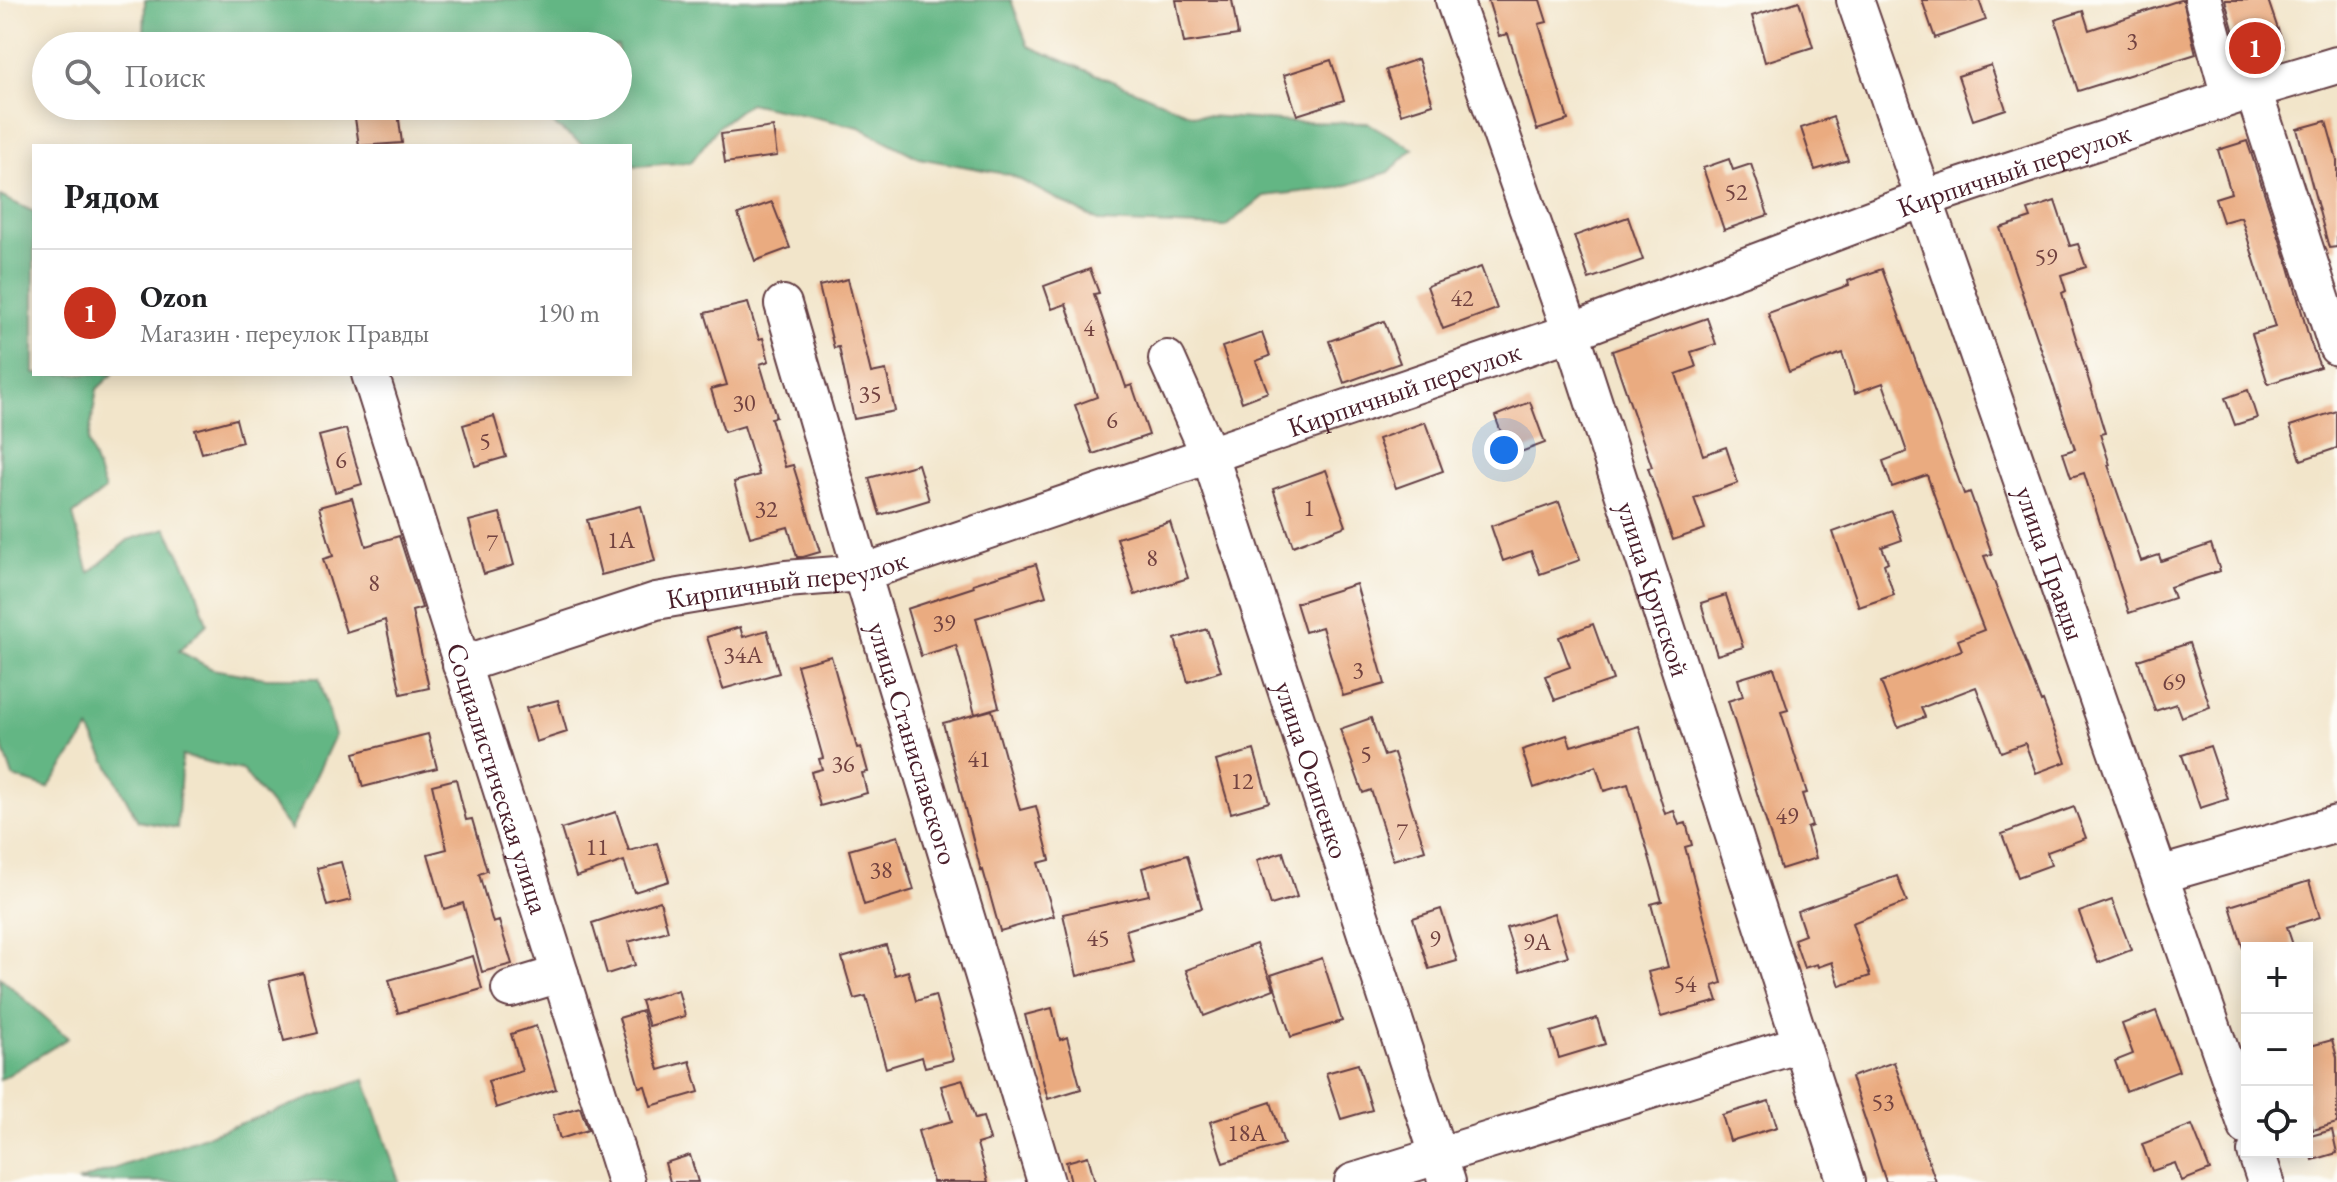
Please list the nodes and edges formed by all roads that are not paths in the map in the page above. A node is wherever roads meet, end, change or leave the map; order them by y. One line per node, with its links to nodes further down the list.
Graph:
1 (1454, 0): 8 (street, улица Крупской)
2 (1855, 0): 6 (street, улица Правды)
3 (2203, 0): 5 (street)
4 (2337, 65): 5 (street, Кирпичный переулок)
5 (2242, 93): 6 (street, Кирпичный переулок); 9 (street)
6 (1923, 199): 8 (street, Кирпичный переулок); 16 (street, улица Правды)
7 (783, 304): 13 (street, улица Станиславского)
8 (1571, 332): 12 (street, Кирпичный переулок); 19 (street, улица Крупской)
9 (2337, 347)
10 (1167, 359): 12 (street, улица Осипенко)
11 (371, 376): 14 (street, Социалистическая улица)
12 (1210, 456): 13 (street, Кирпичный переулок); 22 (street, улица Осипенко)
13 (862, 573): 14 (street, Кирпичный переулок); 24 (street, улица Станиславского)
14 (461, 665): 17 (street, Социалистическая улица)
15 (2337, 824): 16 (street)
16 (2160, 875): 20 (street, улица Правды)
17 (560, 974): 18 (street); 23 (street, Социалистическая улица)
18 (510, 989)
19 (1800, 1044): 22 (street); 26 (street, улица Крупской)
20 (2241, 1110)
21 (2258, 1158): 27 (street)
22 (1443, 1169): 25 (street)
23 (626, 1182)
24 (1046, 1182)
25 (1353, 1182)
26 (1846, 1182)
27 (2266, 1182)

